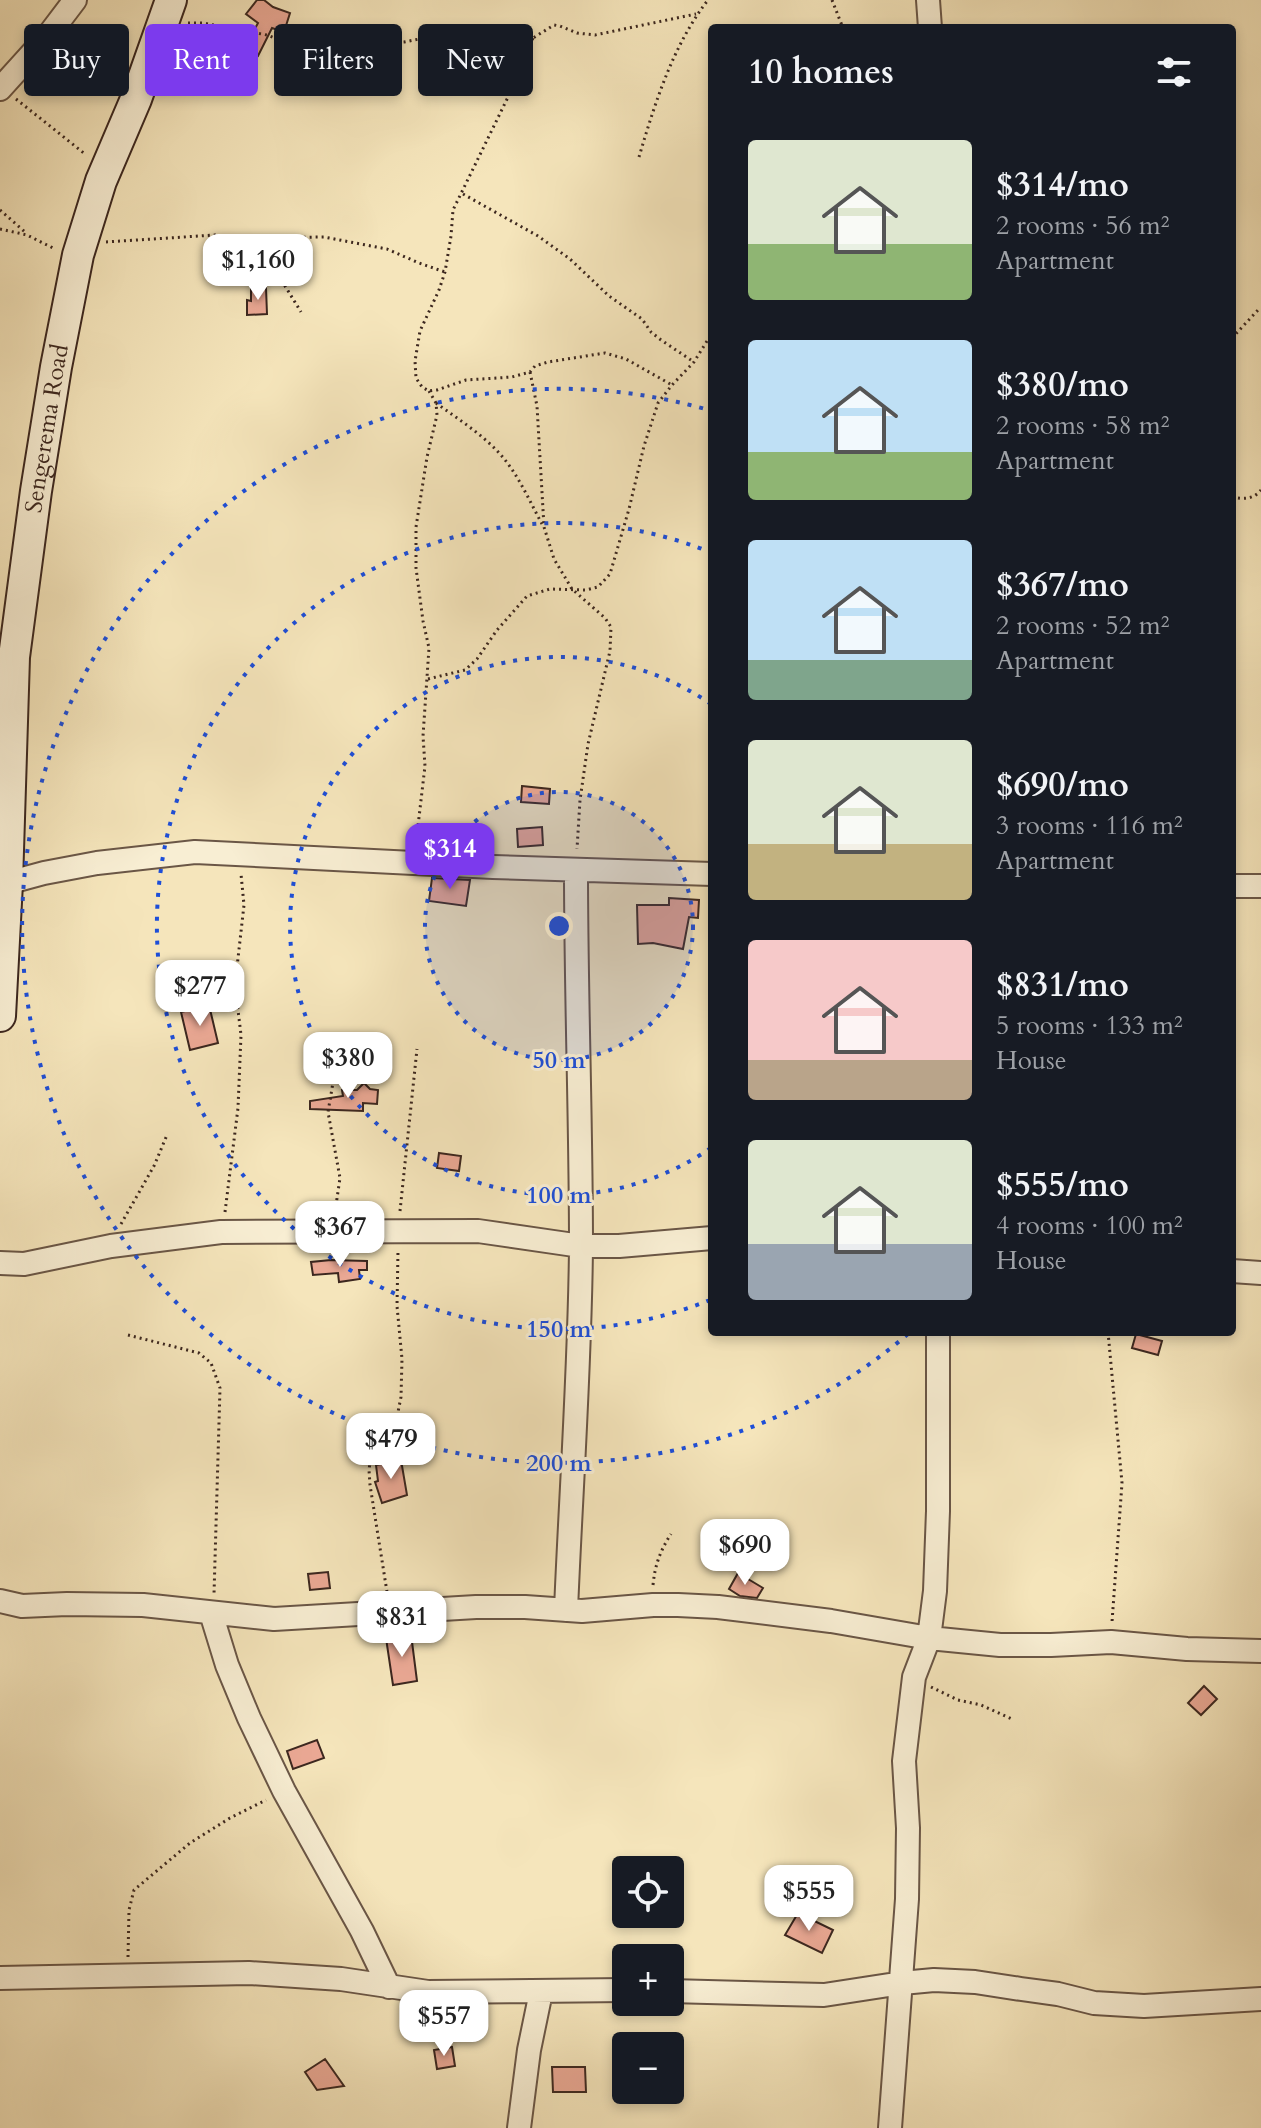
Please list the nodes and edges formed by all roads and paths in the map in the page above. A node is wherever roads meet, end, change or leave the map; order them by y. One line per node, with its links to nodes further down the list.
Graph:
1 (75, 0): 11 (street)
2 (708, 0): 6 (path)
3 (832, 0): 7 (path)
4 (928, 0): 8 (street)
5 (167, 12): 10 (path); 14 (main road, Sengerema Road)
6 (696, 14): 9 (path); 13 (path)
7 (841, 24)
8 (930, 24)
9 (533, 38)
10 (418, 39)
11 (0, 89): 14 (path)
12 (509, 96): 15 (path)
13 (639, 157)
14 (101, 181): 20 (main road, Sengerema Road)
15 (462, 193): 21 (path); 26 (path)
16 (0, 210): 18 (path)
17 (0, 229): 18 (path)
18 (27, 235): 20 (path)
19 (248, 238): 20 (path); 21 (path); 23 (path)
20 (80, 249): 40 (main road, Sengerema Road)
21 (445, 272): 29 (path)
22 (1258, 310): 24 (path)
23 (301, 312)
24 (1236, 334)
25 (708, 339): 26 (path)
26 (694, 362): 28 (path)
27 (530, 372): 28 (path); 29 (path); 33 (path)
28 (672, 385): 34 (path)
29 (429, 391): 30 (path)
30 (436, 403): 33 (path); 35 (path)
31 (1261, 490): 32 (path)
32 (1236, 498)
33 (544, 527): 34 (path)
34 (572, 589): 35 (path); 38 (path)
35 (428, 679): 37 (path)
36 (240, 854): 37 (street); 40 (street); 49 (path)
37 (413, 863): 38 (street)
38 (576, 870): 39 (street); 52 (street)
39 (708, 874)
40 (7, 883): 43 (main road, Sengerema Road)
41 (1236, 886): 42 (street)
42 (1261, 886)
43 (0, 1016)
44 (417, 1049): 48 (path)
45 (337, 1059): 47 (path)
46 (167, 1135): 51 (path)
47 (330, 1231): 48 (street); 49 (street)
48 (398, 1231): 52 (street); 63 (path)
49 (221, 1232): 51 (street)
50 (708, 1238): 52 (street)
51 (111, 1246): 53 (street)
52 (581, 1246): 62 (street)
53 (0, 1263)
54 (1236, 1271): 55 (street)
55 (1261, 1273)
56 (128, 1335): 64 (path)
57 (938, 1336): 65 (street)
58 (1108, 1336): 66 (path)
59 (671, 1534): 61 (path)
60 (0, 1601): 64 (street)
61 (653, 1605): 62 (street); 65 (street)
62 (566, 1610): 63 (street)
63 (389, 1612): 64 (street)
64 (211, 1613): 70 (street)
65 (929, 1638): 66 (street); 68 (street)
66 (1111, 1642): 67 (street)
67 (1261, 1651)
68 (914, 1677): 69 (path); 73 (street)
69 (1014, 1720)
70 (284, 1791): 71 (path); 74 (street)
71 (128, 1977): 72 (street); 74 (street)
72 (0, 1978)
73 (902, 1983): 76 (street); 78 (street); 80 (street)
74 (389, 1987): 77 (street)
75 (612, 1990): 77 (street)
76 (684, 1991)
77 (541, 1992): 79 (street)
78 (1261, 1999)
79 (519, 2128)
80 (890, 2128)

